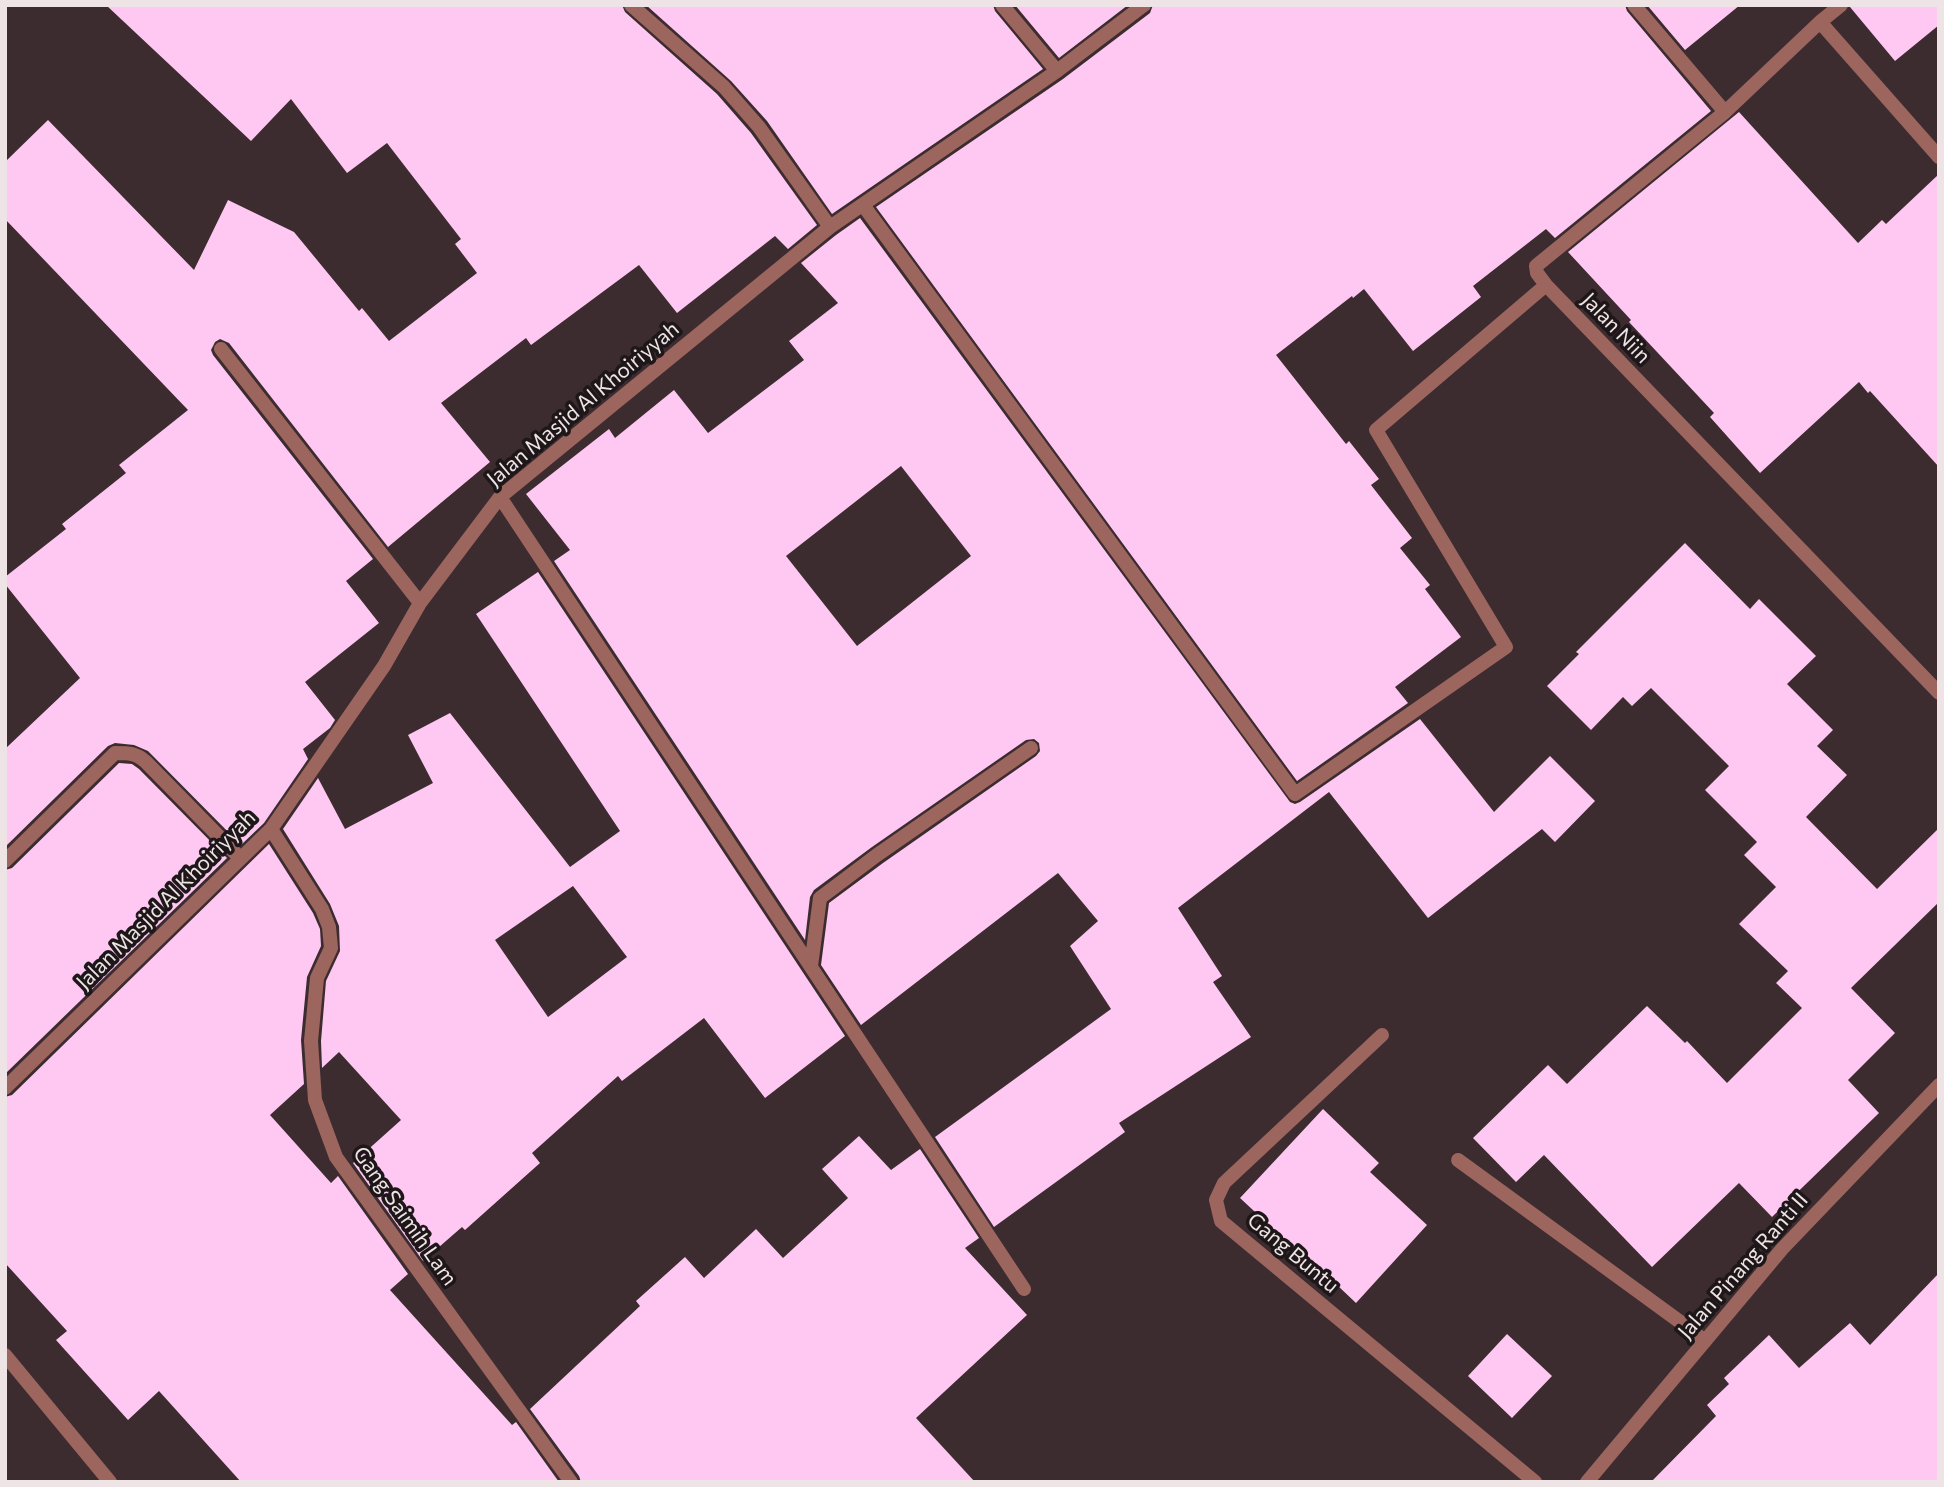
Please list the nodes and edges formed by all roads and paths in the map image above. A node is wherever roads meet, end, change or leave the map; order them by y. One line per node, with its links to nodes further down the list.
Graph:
1 (631, 5): 11 (street)
2 (1003, 5): 7 (street)
3 (1144, 5): 7 (street, Jalan Masjid Al Khoiriyyah)
4 (1634, 5): 8 (street)
5 (1841, 5): 6 (street)
6 (1819, 22): 8 (street); 9 (street)
7 (1057, 71): 10 (street, Jalan Masjid Al Khoiriyyah)
8 (1725, 112): 12 (street)
9 (1939, 157)
10 (863, 205): 11 (street, Jalan Masjid Al Khoiriyyah); 12 (street)
11 (830, 227): 14 (street, Jalan Masjid Al Khoiriyyah)
12 (1546, 285): 16 (street, Jalan Niin)
13 (221, 349): 15 (street)
14 (500, 497): 15 (street, Jalan Masjid Al Khoiriyyah); 21 (street)
15 (420, 603): 18 (street, Jalan Masjid Al Khoiriyyah)
16 (1939, 693)
17 (1031, 748): 21 (street)
18 (271, 829): 19 (street, Jalan Masjid Al Khoiriyyah); 30 (street, Gang Saimih Lam)
19 (240, 858): 20 (street); 24 (street, Jalan Masjid Al Khoiriyyah)
20 (5, 861)
21 (811, 966): 26 (street)
22 (1382, 1035): 31 (street, Gang Buntu)
23 (1939, 1085): 27 (street, Jalan Pinang Ranti II)
24 (5, 1088)
25 (1458, 1160): 27 (street)
26 (1024, 1289)
27 (1705, 1341): 32 (street, Jalan Pinang Ranti II)
28 (5, 1355): 29 (street)
29 (110, 1482)
30 (571, 1482)
31 (1535, 1482)
32 (1587, 1482)

